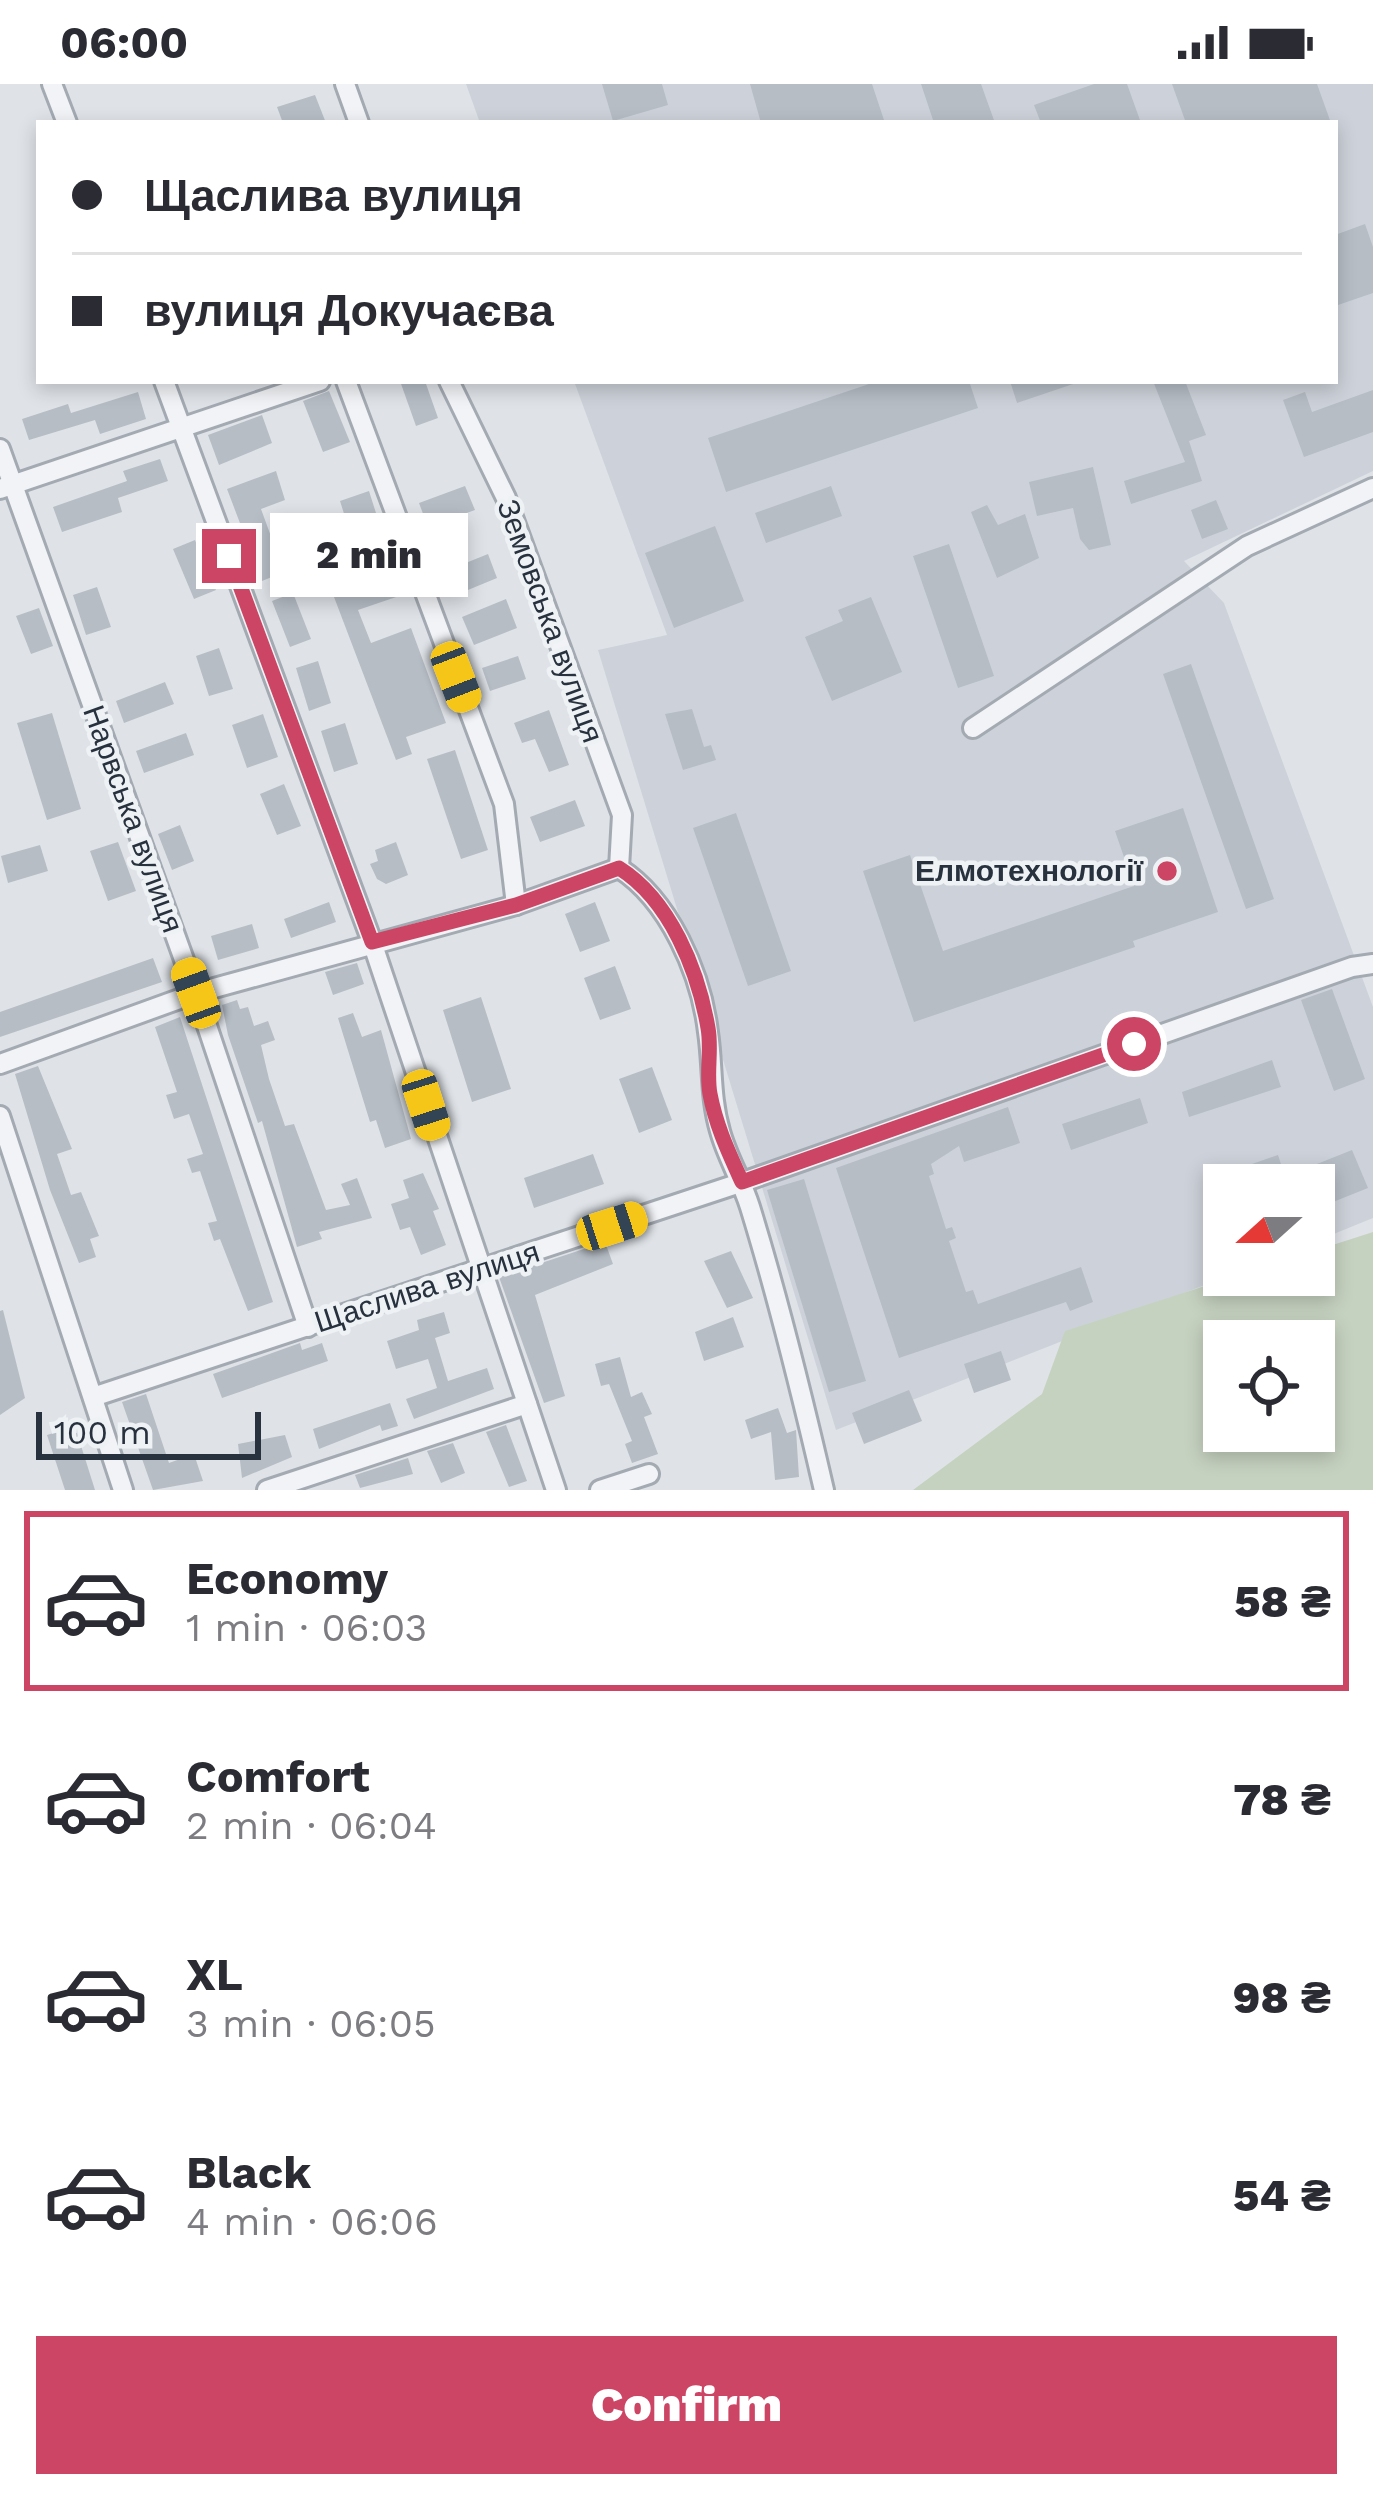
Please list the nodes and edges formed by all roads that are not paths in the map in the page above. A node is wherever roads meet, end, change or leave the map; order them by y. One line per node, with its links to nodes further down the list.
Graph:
1 (52, 84): 3 (street)
2 (345, 84): 4 (street)
3 (66, 120)
4 (358, 120)
5 (165, 384): 9 (street)
6 (311, 384): 9 (street)
7 (347, 384): 15 (street)
8 (450, 384): 14 (street, Земовська вулиця)
9 (181, 427): 11 (street); 16 (street)
10 (0, 449): 11 (street, Нарвська вулиця)
11 (6, 487): 18 (street, Нарвська вулиця)
12 (1373, 488): 13 (street)
13 (973, 728)
14 (619, 868): 15 (street); 21 (street)
15 (516, 905): 16 (street)
16 (372, 942): 18 (street); 22 (street)
17 (1373, 964): 21 (street, Щаслива вулиця)
18 (196, 993): 19 (street); 23 (street, Нарвська вулиця)
19 (0, 1064)
20 (0, 1116): 24 (street)
21 (742, 1182): 22 (street, Щаслива вулиця); 31 (street)
22 (481, 1269): 23 (street, Щаслива вулиця); 25 (street)
23 (308, 1327): 24 (street, Щаслива вулиця)
24 (93, 1397): 27 (street)
25 (527, 1405): 28 (street); 29 (street)
26 (649, 1474): 30 (street)
27 (123, 1490)
28 (267, 1490)
29 (556, 1490)
30 (601, 1490)
31 (824, 1490)

